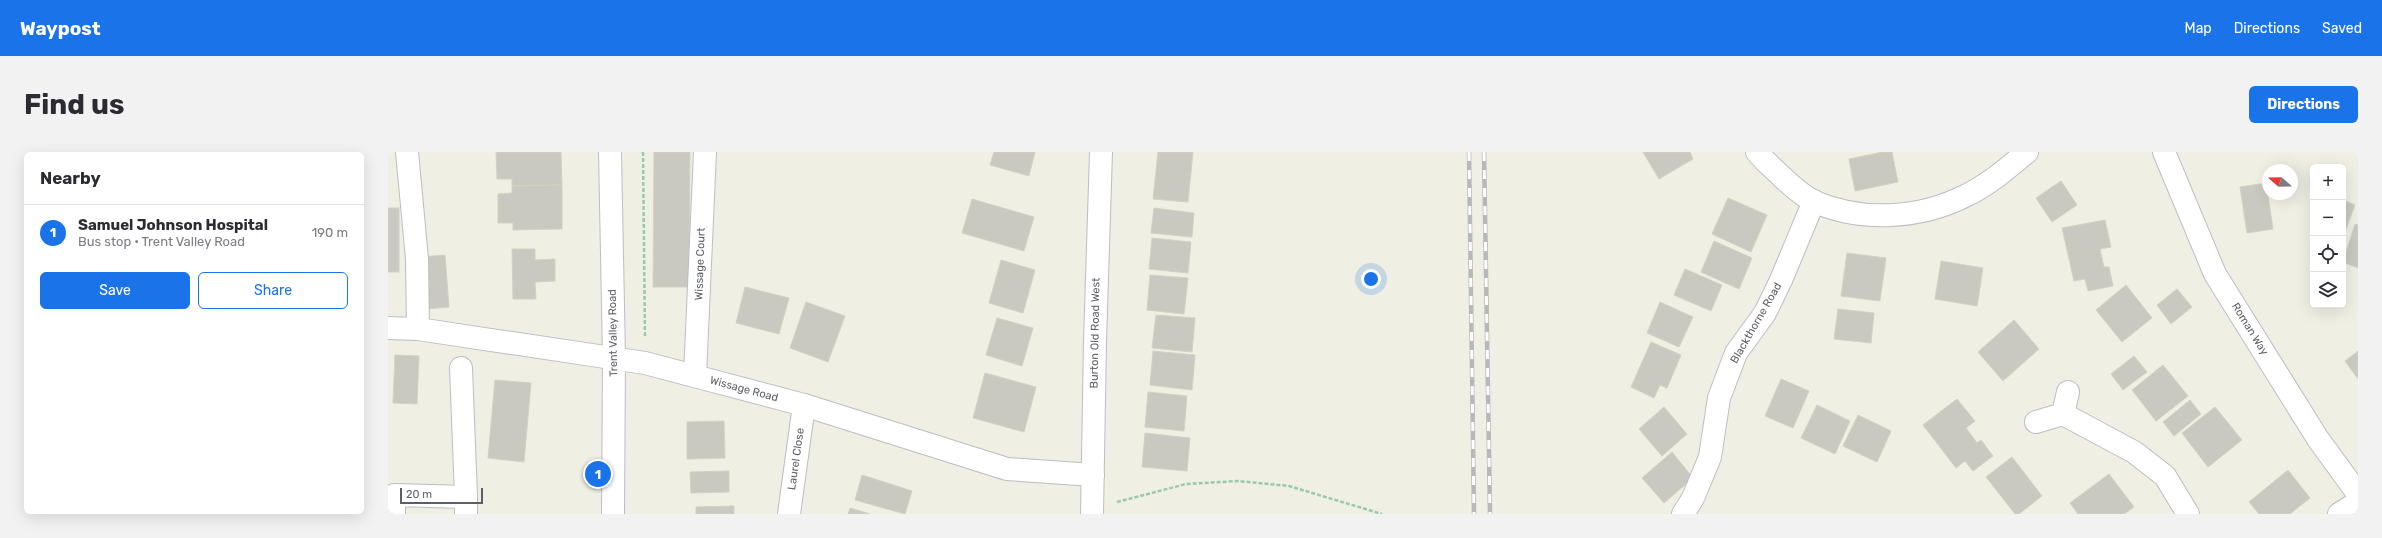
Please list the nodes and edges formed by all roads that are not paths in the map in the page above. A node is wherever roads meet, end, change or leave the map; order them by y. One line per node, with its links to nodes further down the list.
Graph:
1 (407, 152): 10 (street)
2 (610, 152): 11 (street, Trent Valley Road)
3 (705, 152): 13 (street, Wissage Court)
4 (1101, 152): 18 (street, Burton Old Road West)
5 (1757, 152): 8 (street)
6 (2027, 152): 8 (street)
7 (2164, 152): 19 (street, Roman Way)
8 (1814, 201): 26 (street, Blackthorne Road)
9 (388, 328): 10 (street, Wissage Road)
10 (418, 329): 11 (street, Wissage Road)
11 (614, 358): 13 (street, Wissage Road); 24 (street, Trent Valley Road)
12 (461, 368): 22 (street)
13 (695, 376): 15 (street, Wissage Road)
14 (2068, 392): 16 (street)
15 (804, 405): 18 (street, Wissage Road); 25 (street, Laurel Close)
16 (2063, 414): 17 (street); 27 (street)
17 (2036, 422)
18 (1093, 475): 23 (street, Burton Old Road West)
19 (2358, 494)
20 (2358, 502): 28 (street)
21 (392, 503): 22 (street)
22 (466, 506)
23 (1093, 512)
24 (613, 514)
25 (789, 514)
26 (1683, 514)
27 (2188, 514)
28 (2339, 514)

